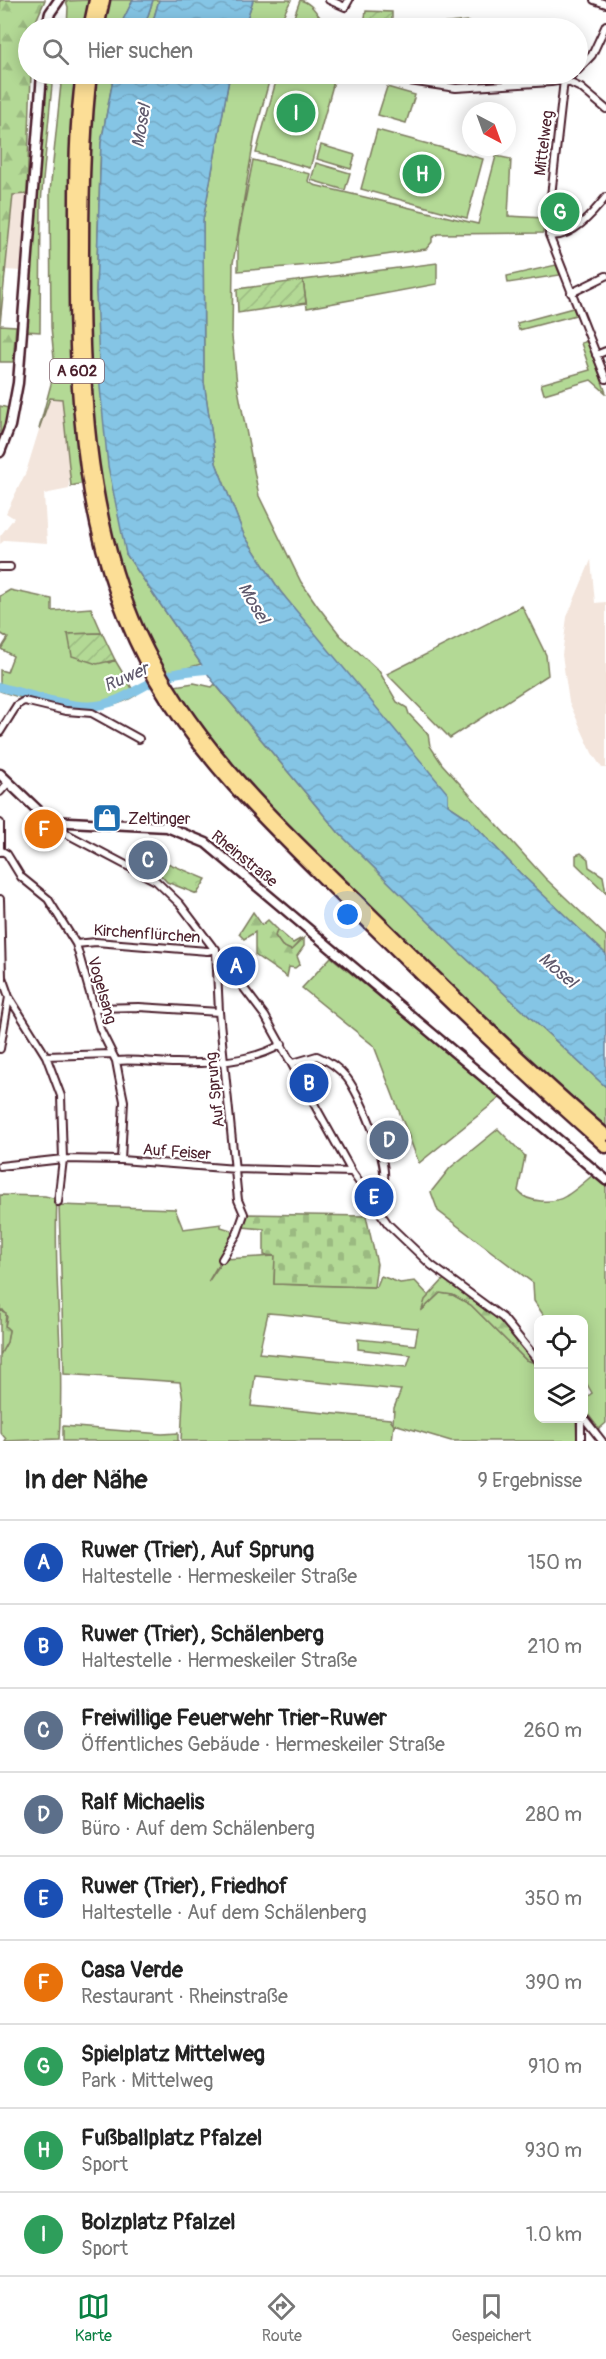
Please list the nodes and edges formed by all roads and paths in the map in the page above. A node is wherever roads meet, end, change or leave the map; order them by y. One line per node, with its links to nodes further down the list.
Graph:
1 (95, 0): 9 (highway)
2 (104, 0): 10 (highway)
3 (329, 0): 4 (street)
4 (349, 0)
5 (594, 0): 7 (street)
6 (55, 2): 8 (main road)
7 (606, 4)
8 (49, 18)
9 (91, 18)
10 (100, 18)
11 (606, 25): 12 (street)
12 (588, 59)
13 (41, 84): 28 (main road)
14 (81, 84): 31 (highway, A 602)
15 (90, 84): 31 (highway, A 602)
16 (429, 84): 17 (street)
17 (510, 84)
18 (564, 84): 22 (street, Mittelweg)
19 (572, 84): 20 (street)
20 (606, 109)
21 (606, 197): 22 (street)
22 (549, 235): 24 (street, Mittelweg)
23 (606, 276): 24 (street)
24 (571, 292): 26 (street, Mittelweg)
25 (606, 351): 26 (street)
26 (596, 355): 27 (street, Mittelweg)
27 (606, 379)
28 (0, 452)
29 (0, 567): 30 (street)
30 (10, 567)
31 (148, 659): 32 (highway, A 602)
32 (169, 697): 54 (highway, A 602); 55 (highway, A 602)
33 (0, 732): 34 (street)
34 (139, 739)
35 (0, 774): 36 (main road)
36 (9, 782): 37 (street); 39 (main road)
37 (0, 792)
38 (0, 823): 40 (street)
39 (58, 823): 43 (street); 61 (main road, Rheinstraße)
40 (1, 852): 42 (street, Vogelsang)
41 (0, 899): 44 (street)
42 (76, 945): 43 (street, Kirchenflürchen); 45 (street, Vogelsang)
43 (216, 949): 46 (street, Auf Sprung); 47 (street)
44 (9, 997): 48 (street); 50 (street)
45 (95, 1008): 46 (street); 49 (street, Vogelsang)
46 (219, 1012): 51 (street, Auf Sprung)
47 (282, 1044): 51 (street); 53 (street)
48 (0, 1049)
49 (111, 1054): 50 (street); 52 (street, Vogelsang)
50 (46, 1056): 56 (street)
51 (225, 1060): 52 (street); 59 (street, Auf Sprung)
52 (116, 1061): 57 (street, Vogelsang)
53 (293, 1063): 60 (street); 62 (street)
54 (606, 1136)
55 (606, 1147)
56 (63, 1160): 57 (street, Auf Feiser); 58 (street, Auf Feiser); 63 (street)
57 (121, 1160): 59 (street, Auf Feiser)
58 (0, 1166)
59 (236, 1169): 60 (street, Auf Feiser); 64 (street, Auf Sprung)
60 (352, 1172): 62 (street)
61 (606, 1180)
62 (367, 1195): 65 (street)
63 (58, 1202)
64 (222, 1259)
65 (534, 1356)
66 (582, 1423): 69 (street)
67 (586, 1423): 68 (street)
68 (600, 1439): 70 (street)
69 (581, 1441)
70 (591, 1441)

